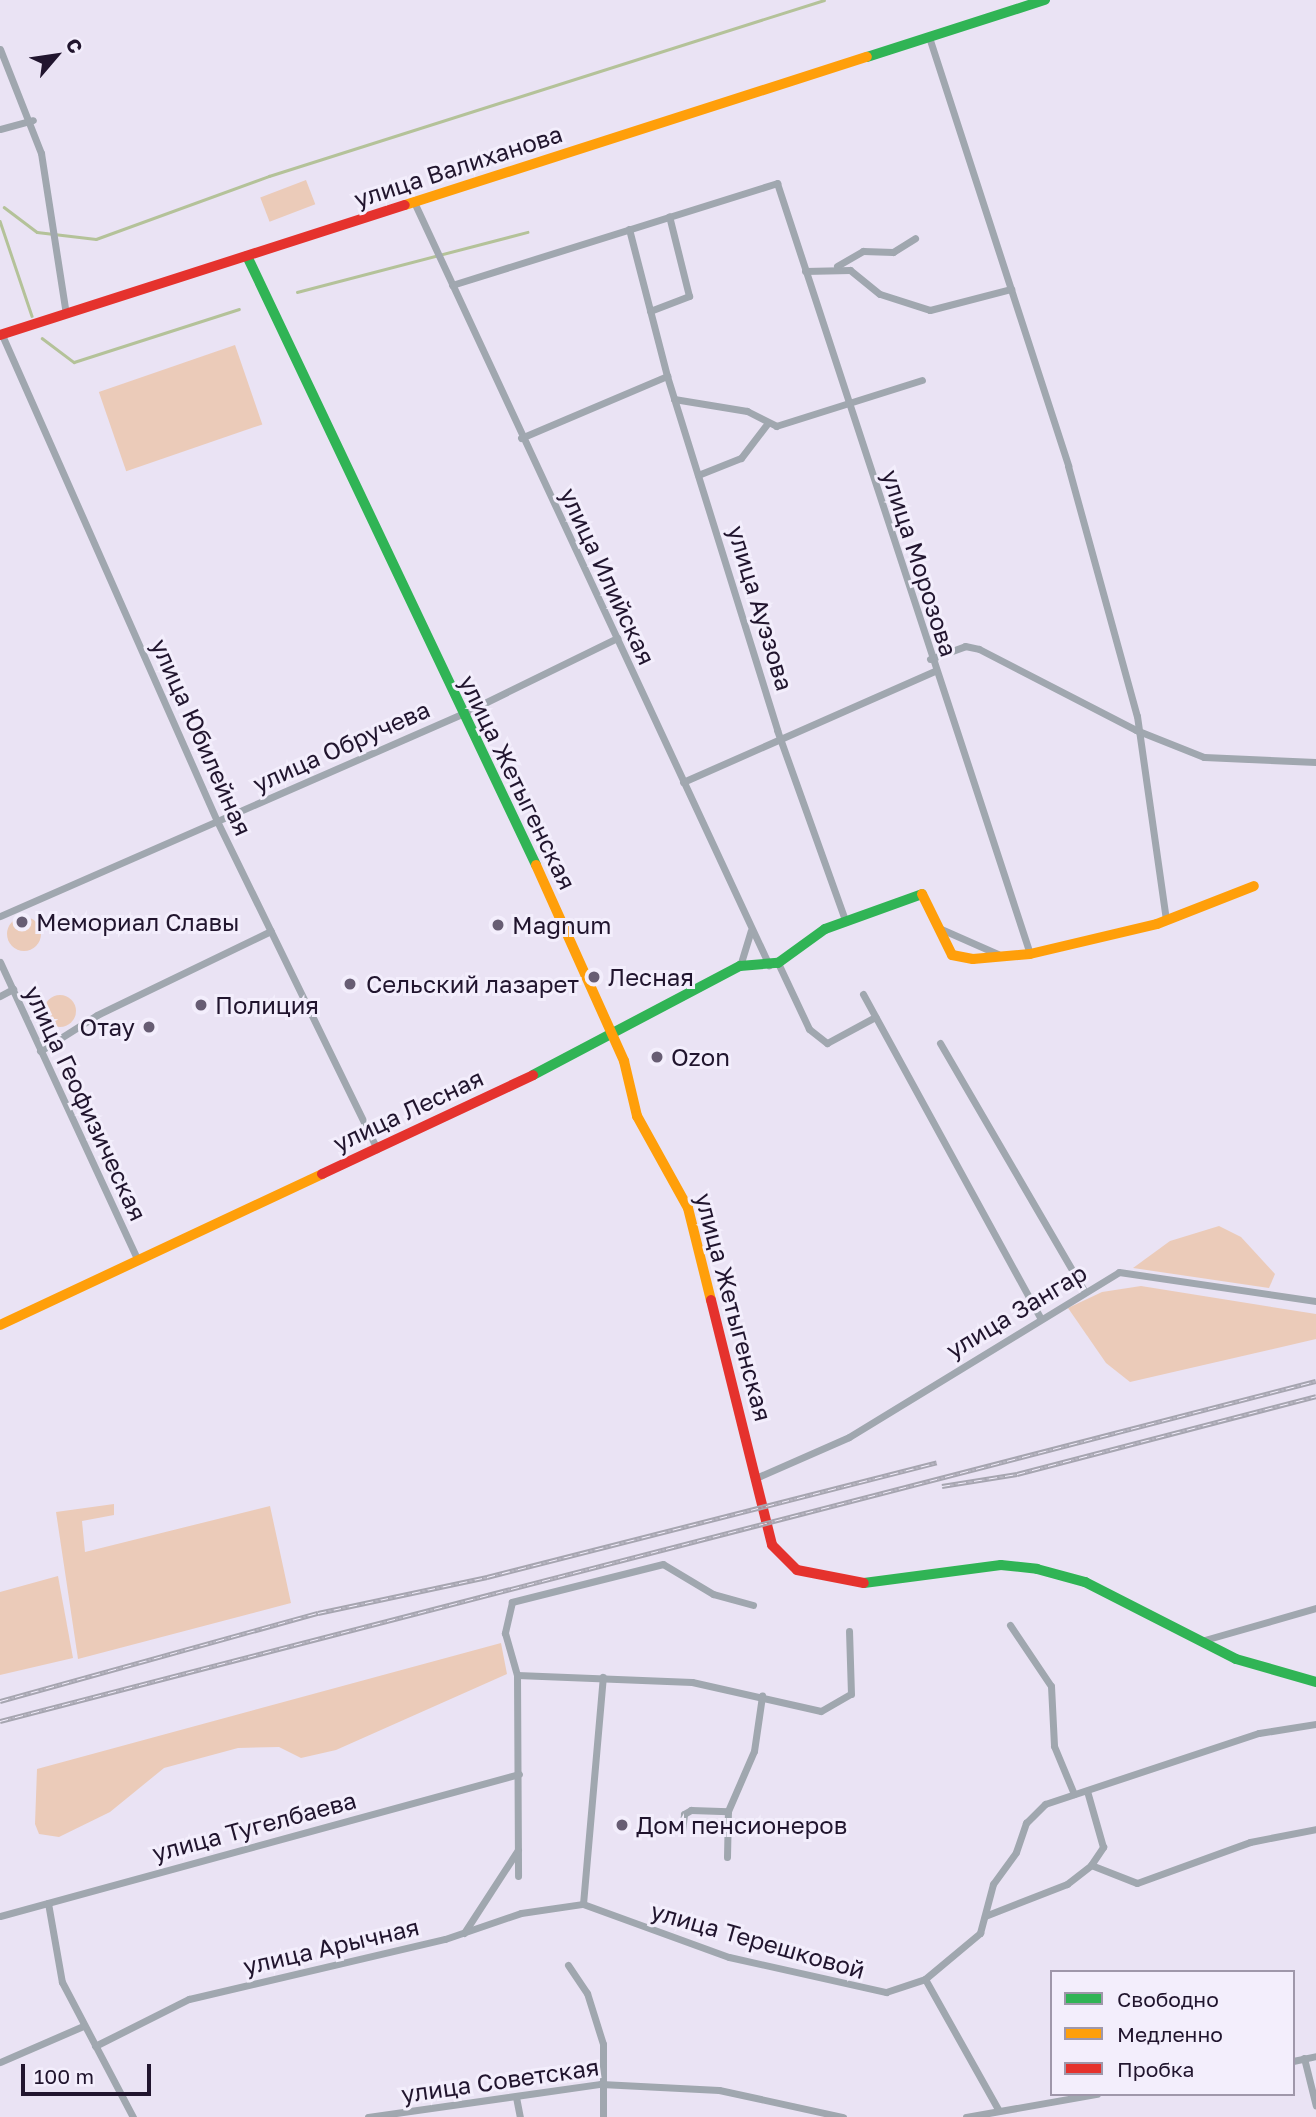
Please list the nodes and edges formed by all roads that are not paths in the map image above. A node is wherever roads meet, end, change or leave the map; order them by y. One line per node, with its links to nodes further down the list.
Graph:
1 (1045, 0): 2 (street, улица Валиханова)
2 (929, 37): 6 (street, улица Валиханова); 14 (street)
3 (0, 49): 4 (street)
4 (33, 120): 5 (street); 16 (street)
5 (0, 129)
6 (414, 202): 10 (street, улица Валиханова); 13 (street, улица Илийская)
7 (669, 216): 8 (street); 12 (street, улица Морозова); 15 (street)
8 (629, 229): 13 (street); 15 (street, улица Ауэзова)
9 (915, 238): 11 (street)
10 (247, 256): 16 (street, улица Валиханова); 28 (street, улица Жетыгенская)
11 (836, 267): 12 (street); 14 (street)
12 (805, 271): 21 (street, улица Морозова)
13 (452, 285): 23 (street, улица Илийская)
14 (1011, 289): 29 (street)
15 (650, 311): 18 (street, улица Ауэзова)
16 (66, 314): 17 (street, улица Валиханова)
17 (1, 335): 33 (street, улица Юбилейная)
18 (667, 376): 20 (street, улица Ауэзова); 23 (street)
19 (922, 380): 21 (street)
20 (674, 399): 22 (street); 24 (street, улица Ауэзова)
21 (849, 407): 22 (street); 26 (street, улица Морозова)
22 (767, 424): 24 (street)
23 (521, 438): 25 (street, улица Илийская)
24 (698, 475): 30 (street, улица Ауэзова)
25 (617, 638): 28 (street, улица Обручева); 32 (street, улица Илийская)
26 (930, 659): 27 (street, улица Морозова); 29 (street)
27 (935, 671): 30 (street); 42 (street, улица Морозова)
28 (462, 714): 33 (street, улица Обручева); 50 (street, улица Жетыгенская)
29 (1136, 730): 31 (street); 37 (street)
30 (779, 738): 32 (street); 36 (street, улица Ауэзова)
31 (1316, 762)
32 (684, 782): 40 (street, улица Илийская)
33 (217, 821): 35 (street, улица Обручева); 39 (street, улица Юбилейная)
34 (1254, 887): 37 (street)
35 (0, 916)
36 (845, 920): 38 (street); 44 (street, улица Лесная)
37 (1166, 920): 42 (street)
38 (937, 927): 41 (street); 41 (street)
39 (271, 931): 52 (street); 53 (street, улица Юбилейная)
40 (751, 931): 44 (street, улица Илийская); 45 (street)
41 (998, 954): 42 (street)
42 (1030, 954)
43 (0, 962): 46 (street, улица Геофизическая)
44 (773, 964): 45 (street, улица Лесная); 49 (street, улица Илийская)
45 (740, 966): 50 (street, улица Лесная)
46 (13, 989): 48 (street); 52 (street, улица Геофизическая)
47 (863, 994): 49 (street)
48 (0, 996)
49 (875, 1017): 57 (street)
50 (613, 1037): 53 (street, улица Лесная); 59 (street, улица Жетыгенская)
51 (940, 1043): 55 (street)
52 (40, 1051): 54 (street, улица Геофизическая)
53 (377, 1149): 54 (street, улица Лесная)
54 (138, 1260): 58 (street, улица Лесная)
55 (1085, 1292): 56 (street, улица Зангар); 57 (street, улица Зангар)
56 (1316, 1301)
57 (1040, 1317): 59 (street, улица Зангар)
58 (0, 1325)
59 (758, 1477): 64 (street, улица Жетыгенская)
60 (753, 1605): 65 (street)
61 (1316, 1608): 64 (street)
62 (1010, 1625): 72 (street)
63 (849, 1631): 68 (street)
64 (1201, 1641): 67 (street, улица Жетыгенская)
65 (517, 1675): 66 (street); 70 (street)
66 (603, 1677): 68 (street); 81 (street)
67 (1316, 1682)
68 (762, 1696): 73 (street)
69 (1316, 1724): 71 (street)
70 (519, 1774): 76 (street); 80 (street, улица Тугелбаева)
71 (1087, 1791): 72 (street); 78 (street)
72 (1074, 1794): 83 (street)
73 (728, 1811): 75 (street); 77 (street)
74 (1316, 1829): 78 (street)
75 (682, 1831)
76 (519, 1849): 79 (street); 84 (street)
77 (727, 1857)
78 (1091, 1865): 83 (street)
79 (518, 1876)
80 (48, 1902): 82 (street, улица Тугелбаева); 87 (street)
81 (583, 1905): 84 (street, улица Арычная); 86 (street, улица Терешковой)
82 (0, 1916)
83 (985, 1916): 86 (street)
84 (463, 1934): 88 (street, улица Арычная)
85 (568, 1965): 93 (street)
86 (925, 1979): 97 (street)
87 (83, 2026): 88 (street); 92 (street)
88 (95, 2046): 98 (street)
89 (1316, 2056): 90 (street)
90 (1304, 2059): 91 (street); 96 (street)
91 (1295, 2060)
92 (0, 2063)
93 (601, 2084): 95 (street, улица Советская); 101 (street); 102 (street, улица Советская)
94 (1085, 2096): 97 (street)
95 (516, 2097): 99 (street, улица Советская); 100 (street)
96 (1316, 2106)
97 (999, 2111): 103 (street)
98 (133, 2117)
99 (368, 2117)
100 (520, 2117)
101 (603, 2117)
102 (843, 2117)
103 (966, 2117)

